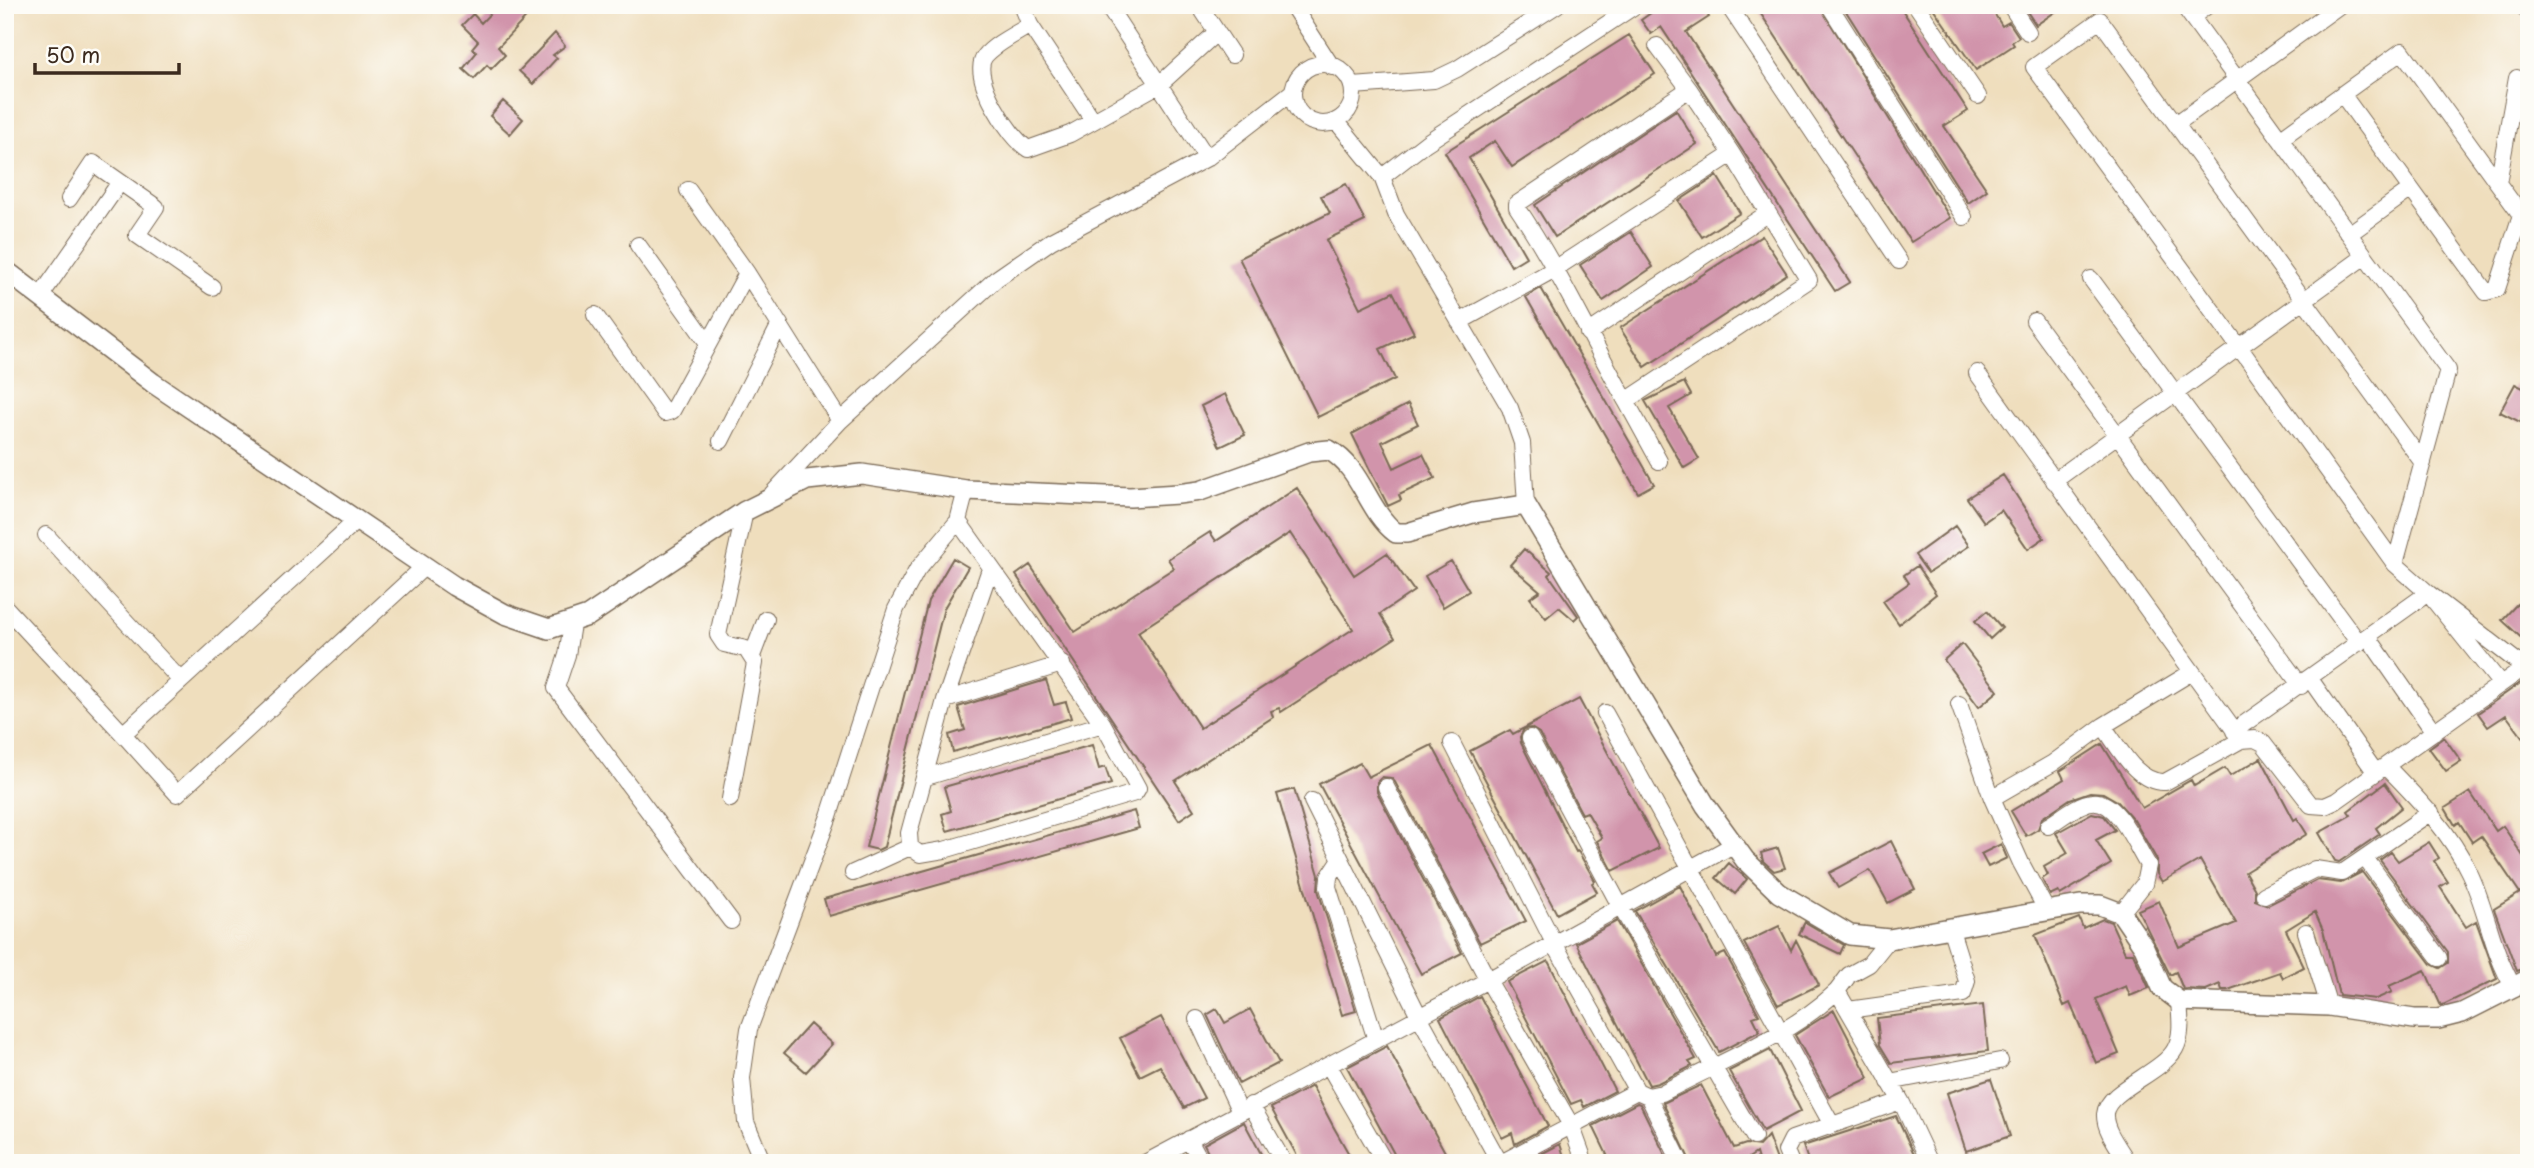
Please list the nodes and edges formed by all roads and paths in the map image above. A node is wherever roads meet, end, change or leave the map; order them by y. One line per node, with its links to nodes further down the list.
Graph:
1 (1021, 5): 16 (street)
2 (1107, 5): 24 (street)
3 (1199, 5): 17 (street)
4 (1292, 5): 21 (street)
5 (1557, 5): 25 (street)
6 (1636, 5): 36 (street)
7 (1728, 5): 47 (street)
8 (1829, 5): 43 (street)
9 (1916, 5): 29 (street)
10 (2010, 5): 18 (street)
11 (2208, 5): 14 (street)
12 (2340, 5): 23 (street)
13 (2519, 5): 15 (street)
14 (2187, 11): 23 (street)
15 (2529, 12)
16 (1030, 25): 30 (street); 30 (street)
17 (1217, 32): 20 (street); 24 (street)
18 (2028, 32)
19 (1657, 46): 26 (street)
20 (1232, 55)
21 (1332, 66): 25 (street); 27 (street)
22 (2517, 78): 38 (street)
23 (2237, 80): 32 (street); 33 (street)
24 (1160, 85): 30 (street); 35 (street)
25 (1353, 86): 31 (street)
26 (1689, 89): 34 (street); 49 (street)
27 (1292, 92): 31 (street); 35 (street)
28 (2343, 94): 33 (street); 38 (street); 39 (street)
29 (1978, 96)
30 (1093, 120)
31 (1337, 122): 36 (street)
32 (2176, 124): 54 (street); 61 (street)
33 (2280, 139): 44 (street)
34 (1732, 154): 42 (street); 49 (street)
35 (1207, 159): 65 (street)
36 (1382, 177): 57 (street)
37 (120, 182): 41 (street); 52 (street); 53 (street)
38 (2498, 183): 39 (street)
39 (2411, 189): 44 (street)
40 (688, 190): 50 (street)
41 (69, 199)
42 (1768, 213): 59 (street); 64 (street)
43 (1964, 217)
44 (2349, 234): 46 (street)
45 (638, 245): 60 (street)
46 (2365, 256): 54 (street); 69 (street)
47 (1899, 261)
48 (5, 270): 53 (street)
49 (1553, 271): 57 (street); 59 (street)
50 (747, 273): 58 (street); 60 (street)
51 (2091, 279): 63 (street)
52 (212, 287)
53 (40, 297): 75 (street)
54 (2304, 300): 61 (street); 69 (street)
55 (595, 315): 60 (street)
56 (2034, 321): 66 (street)
57 (1460, 322): 73 (street)
58 (780, 324): 65 (street); 67 (street)
59 (1588, 333): 64 (street)
60 (708, 343)
61 (2239, 347): 63 (street); 78 (street)
62 (1977, 373): 70 (street)
63 (2175, 393): 66 (street); 85 (street)
64 (1626, 401): 68 (street)
65 (840, 421): 72 (street)
66 (2117, 435): 70 (street); 91 (street)
67 (721, 441)
68 (1658, 461)
69 (2424, 463): 78 (street)
70 (2054, 481): 89 (street)
71 (966, 490): 72 (street); 73 (street); 76 (street)
72 (766, 501): 74 (street)
73 (1526, 505): 111 (street)
74 (745, 511): 84 (street); 86 (street)
75 (356, 521): 79 (street); 90 (street)
76 (958, 521): 80 (street); 148 (street)
77 (46, 535): 90 (street)
78 (2395, 564): 81 (street)
79 (425, 566): 84 (street); 99 (street)
80 (990, 569): 87 (street); 93 (street)
81 (2428, 593): 85 (street); 88 (street); 92 (street)
82 (5, 607): 99 (street)
83 (766, 619): 86 (street)
84 (572, 624): 121 (street)
85 (2363, 640): 91 (street); 98 (street)
86 (752, 656): 107 (street)
87 (1062, 663): 93 (street); 96 (street)
88 (2527, 666): 92 (street)
89 (2192, 672): 97 (street); 100 (street)
90 (181, 681): 99 (street)
91 (2305, 682): 100 (street); 103 (street)
92 (2500, 683): 98 (street)
93 (945, 700): 104 (street)
94 (1959, 704): 106 (street)
95 (1605, 713): 115 (street)
96 (1103, 724): 104 (street); 112 (street)
97 (2103, 726): 100 (street); 106 (street)
98 (2434, 732): 103 (street)
99 (123, 734)
100 (2238, 735): 103 (street)
101 (1530, 738): 118 (street)
102 (1452, 743): 125 (street)
103 (2381, 769): 109 (street)
104 (926, 778): 112 (street)
105 (1386, 787): 127 (street)
106 (1992, 798): 119 (street)
107 (730, 799)
108 (1312, 801): 114 (street)
109 (2431, 812): 113 (street); 128 (street)
110 (2048, 826): 120 (street)
111 (1733, 845): 115 (street); 124 (street)
112 (910, 847): 116 (street)
113 (2365, 858): 117 (street); 126 (street)
114 (1341, 859): 133 (street); 136 (street)
115 (1689, 870): 118 (street); 135 (street)
116 (853, 873)
117 (2264, 895)
118 (1620, 906): 125 (street); 139 (street)
119 (2047, 911): 120 (street); 122 (street)
120 (2121, 913): 130 (street)
121 (731, 921)
122 (1951, 930): 124 (street); 132 (street)
123 (2305, 932): 131 (street)
124 (1889, 939): 129 (street)
125 (1554, 943): 127 (street); 141 (street)
126 (2438, 958)
127 (1488, 980): 133 (street); 145 (street)
128 (2521, 983): 131 (street)
129 (1837, 991): 132 (street); 135 (street)
130 (2179, 1001): 131 (street); 158 (street)
131 (2329, 1006)
132 (1848, 1010): 140 (street)
133 (1419, 1016): 136 (street); 153 (street)
134 (1197, 1019): 143 (street)
135 (1781, 1033): 139 (street); 144 (street)
136 (1376, 1040): 138 (street)
137 (2000, 1061): 140 (street)
138 (1329, 1066): 143 (street); 152 (street)
139 (1712, 1066): 141 (street); 146 (street)
140 (1889, 1082): 142 (street)
141 (1642, 1094): 145 (street); 155 (street)
142 (1901, 1101): 144 (street); 157 (street)
143 (1245, 1108): 147 (street); 151 (street)
144 (1832, 1125): 156 (street)
145 (1572, 1128): 153 (street); 154 (street)
146 (1754, 1136)
147 (1189, 1139): 149 (street); 150 (street)
148 (763, 1163)
149 (1145, 1163)
150 (1202, 1163)
151 (1284, 1163)
152 (1385, 1163)
153 (1501, 1163)
154 (1585, 1163)
155 (1681, 1163)
156 (1791, 1163)
157 (1930, 1163)
158 (2128, 1163)

